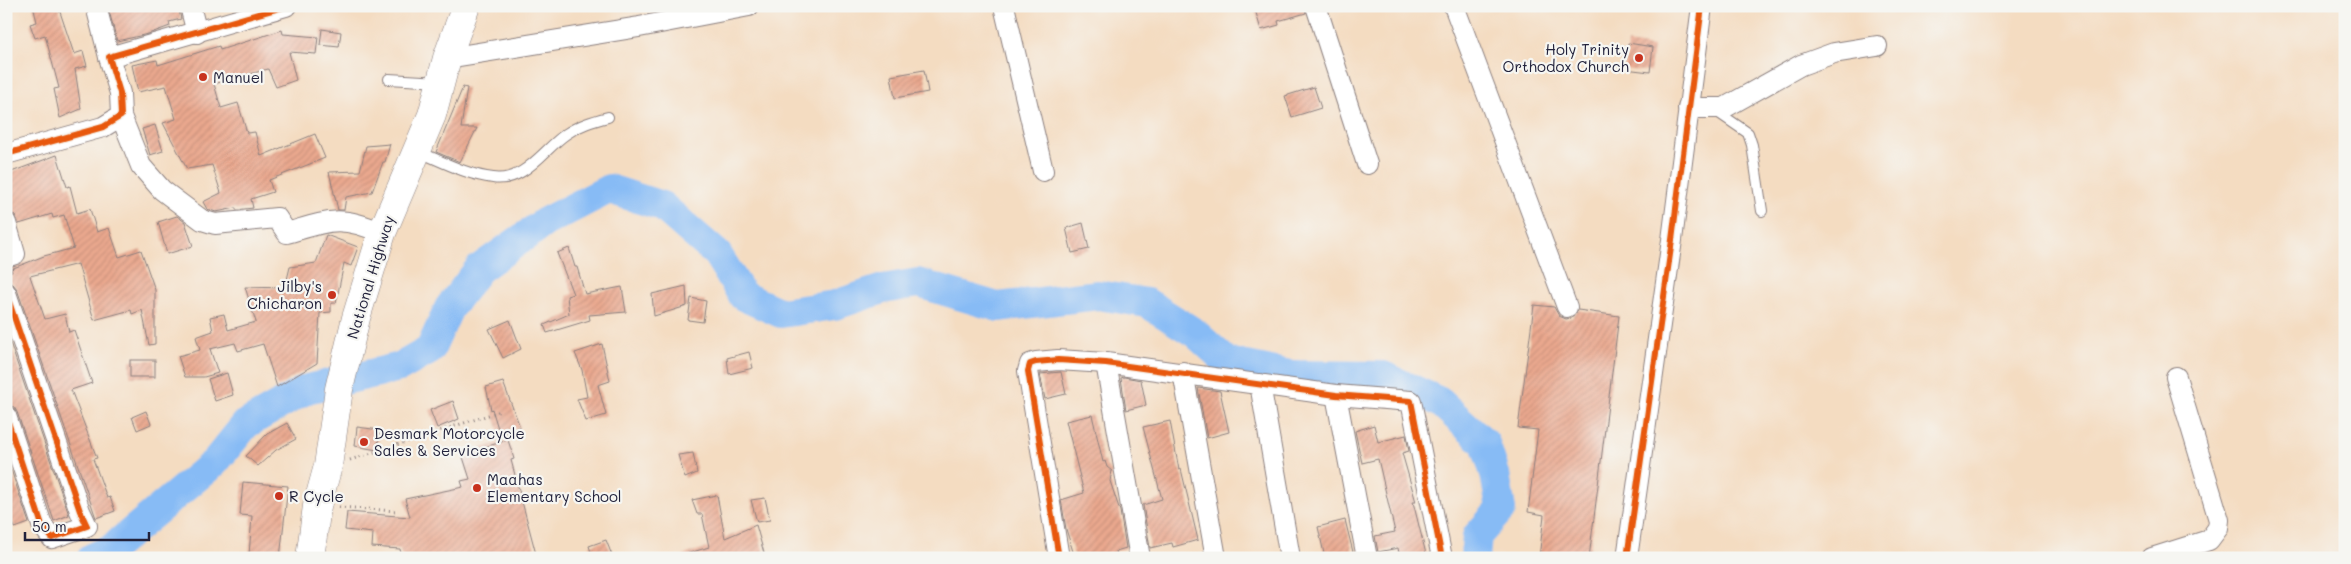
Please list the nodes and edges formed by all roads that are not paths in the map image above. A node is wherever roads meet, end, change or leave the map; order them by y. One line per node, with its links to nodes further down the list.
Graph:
1 (96, 6): 12 (street)
2 (190, 6): 10 (street)
3 (286, 6): 10 (street)
4 (466, 6): 13 (main road, National Highway)
5 (749, 6): 13 (street)
6 (1004, 6): 22 (street)
7 (1316, 6): 21 (street)
8 (1454, 6): 28 (street)
9 (1702, 6): 15 (street)
10 (196, 33): 12 (street)
11 (1877, 46): 16 (street)
12 (109, 58): 17 (street)
13 (444, 70): 14 (lane); 19 (main road, National Highway)
14 (389, 80)
15 (1688, 108): 16 (street); 42 (street)
16 (1713, 110): 23 (lane)
17 (121, 116): 20 (street); 25 (street)
18 (608, 116): 19 (lane)
19 (416, 151): 25 (main road, National Highway)
20 (6, 154)
21 (1367, 164)
22 (1043, 171)
23 (1762, 211)
24 (6, 223): 26 (street)
25 (382, 233): 35 (main road, National Highway)
26 (6, 256)
27 (6, 293): 34 (street)
28 (1567, 307)
29 (1106, 363): 30 (street); 36 (street); 37 (street)
30 (1183, 372): 32 (street); 38 (street)
31 (2176, 377): 43 (street)
32 (1260, 384): 33 (street); 39 (street)
33 (1336, 395): 40 (street); 41 (street)
34 (6, 416)
35 (310, 558)
36 (1059, 558)
37 (1140, 558)
38 (1216, 558)
39 (1290, 558)
40 (1367, 558)
41 (1442, 558)
42 (1627, 558)
43 (2152, 558)

